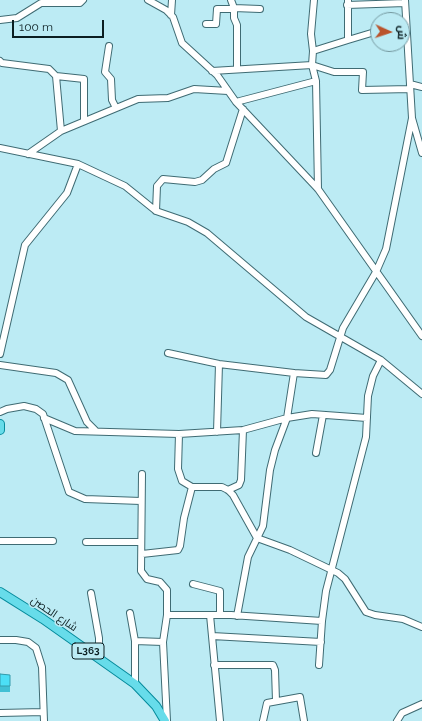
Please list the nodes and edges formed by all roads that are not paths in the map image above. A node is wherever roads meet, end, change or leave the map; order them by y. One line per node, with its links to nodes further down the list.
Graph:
1 (83, 0): 12 (street)
2 (148, 0): 11 (street)
3 (172, 0): 11 (street)
4 (231, 0): 8 (street)
5 (314, 0): 17 (street)
6 (405, 1): 7 (street); 10 (street)
7 (347, 3): 15 (street)
8 (234, 9): 9 (street); 13 (street); 21 (street)
9 (260, 9)
10 (405, 12)
11 (171, 15): 22 (street)
12 (0, 20)
13 (206, 24)
14 (370, 33): 15 (street)
15 (348, 40): 17 (street)
16 (109, 46): 29 (street)
17 (313, 51): 20 (street)
18 (407, 52): 25 (street)
19 (0, 61): 23 (street)
20 (312, 65): 21 (street); 24 (street); 25 (street)
21 (237, 69): 22 (street)
22 (212, 71): 27 (street)
23 (56, 76): 32 (street); 33 (street)
24 (316, 81): 28 (street); 38 (street)
25 (410, 86): 26 (street); 31 (street)
26 (422, 87)
27 (228, 90): 28 (street); 29 (street)
28 (236, 102): 30 (street)
29 (116, 108): 32 (street)
30 (243, 109): 38 (street); 39 (street)
31 (412, 118): 35 (street); 40 (street)
32 (84, 122): 33 (street)
33 (61, 131): 36 (street)
34 (0, 148): 36 (street)
35 (422, 153)
36 (28, 154): 37 (street)
37 (78, 164): 39 (street); 44 (street)
38 (318, 189): 40 (street)
39 (156, 211): 41 (street)
40 (376, 272): 41 (street); 42 (street)
41 (342, 336): 45 (street); 48 (street)
42 (422, 336)
43 (168, 353): 46 (street)
44 (0, 354)
45 (381, 360): 49 (street); 54 (street)
46 (220, 364): 48 (street); 59 (street)
47 (0, 365): 58 (street)
48 (294, 374): 53 (street)
49 (422, 394)
50 (0, 412): 52 (street)
51 (323, 415): 53 (street); 54 (street); 61 (street)
52 (44, 418): 58 (street); 65 (street)
53 (287, 418): 57 (street); 66 (street)
54 (367, 418): 72 (street)
55 (0, 424): 56 (main road)
56 (0, 430)
57 (243, 430): 59 (street); 64 (street)
58 (98, 432): 60 (street)
59 (216, 432): 60 (street)
60 (179, 434): 63 (street)
61 (316, 453)
62 (142, 474): 65 (street)
63 (192, 487): 64 (street); 71 (street)
64 (228, 490): 66 (street)
65 (141, 501): 70 (street)
66 (257, 538): 72 (street); 80 (street)
67 (0, 541): 68 (street)
68 (53, 541)
69 (86, 542): 70 (street)
70 (141, 542): 71 (street)
71 (142, 554): 78 (street)
72 (331, 571): 81 (street); 82 (street)
73 (193, 584): 79 (street)
74 (0, 592): 88 (main road, شارع الحصن / L363)
75 (91, 593): 88 (street)
76 (130, 613): 85 (street)
77 (210, 614): 78 (street); 79 (street); 83 (street)
78 (167, 615): 86 (street)
79 (220, 615): 80 (street)
80 (237, 616): 81 (street)
81 (322, 621): 87 (street)
82 (422, 627)
83 (212, 636): 87 (street); 89 (street)
84 (0, 640): 94 (street)
85 (134, 641): 86 (street); 91 (street)
86 (163, 642): 97 (street)
87 (320, 642): 90 (street)
88 (93, 655): 91 (main road, شارع الحصن / L363)
89 (214, 665): 92 (street); 98 (street)
90 (319, 665)
91 (134, 684): 97 (main road, شارع الحصن / L363)
92 (276, 701): 99 (street); 100 (street)
93 (422, 704): 101 (street)
94 (43, 712): 95 (street); 96 (street)
95 (0, 713)
96 (44, 721)
97 (166, 721)
98 (220, 721)
99 (263, 721)
100 (304, 721)
101 (397, 721)

